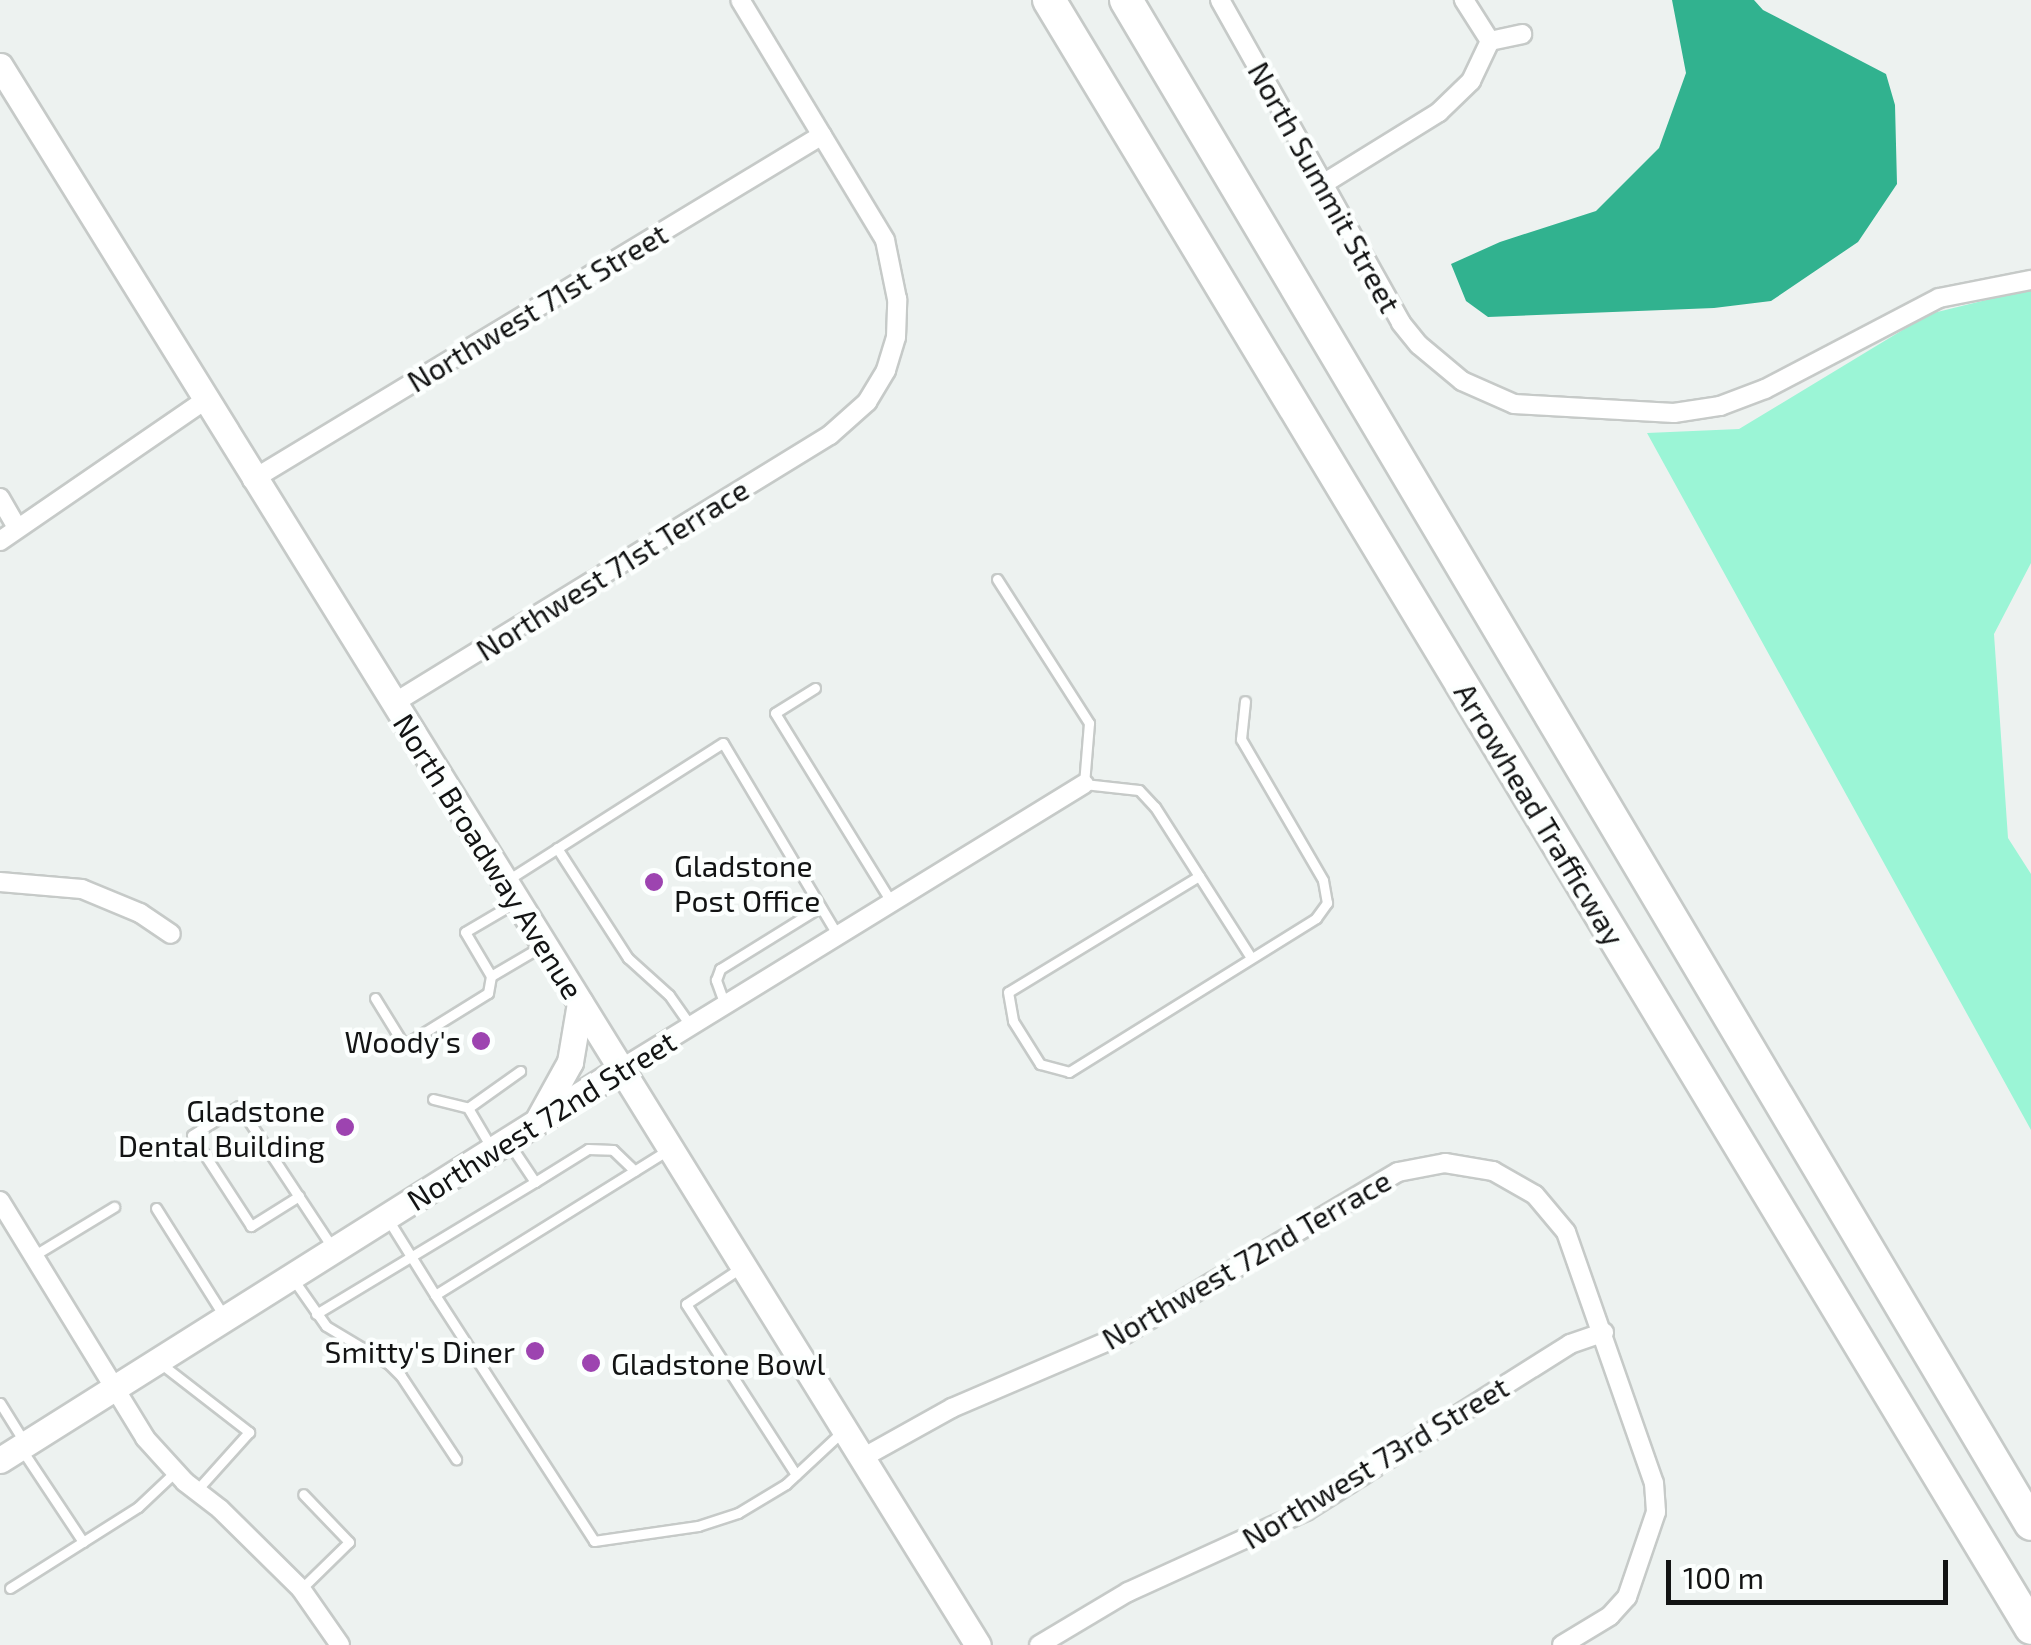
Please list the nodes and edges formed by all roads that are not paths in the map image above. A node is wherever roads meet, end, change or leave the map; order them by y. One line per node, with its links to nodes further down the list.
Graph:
1 (740, 0): 9 (street, Northwest 71st Terrace)
2 (1050, 0): 75 (highway, Arrowhead Trafficway)
3 (1126, 0): 71 (highway, Arrowhead Trafficway)
4 (1220, 0): 10 (street, North Summit Street)
5 (1464, 0): 7 (street)
6 (1522, 34): 7 (street)
7 (1490, 41): 10 (street)
8 (0, 66): 12 (main road, North Broadway Avenue)
9 (822, 135): 13 (street, Northwest 71st Street); 20 (street, Northwest 71st Terrace)
10 (1323, 184): 11 (street, North Summit Street)
11 (2031, 280)
12 (204, 401): 13 (main road, North Broadway Avenue); 15 (street)
13 (252, 480): 20 (main road, North Broadway Avenue)
14 (0, 498): 15 (street)
15 (17, 527): 16 (street)
16 (0, 541)
17 (997, 580): 21 (lane)
18 (815, 688): 26 (lane)
19 (1245, 701): 31 (lane)
20 (394, 703): 25 (main road, North Broadway Avenue)
21 (1084, 784): 23 (lane); 26 (street, Northwest 72nd Street)
22 (557, 848): 25 (lane); 27 (lane); 36 (lane)
23 (1199, 876): 31 (lane); 31 (lane)
24 (0, 882): 28 (street)
25 (511, 891): 30 (main road, North Broadway Avenue); 32 (lane)
26 (892, 903): 29 (street, Northwest 72nd Street)
27 (820, 907): 29 (lane); 35 (lane)
28 (172, 934)
29 (838, 936): 35 (street, Northwest 72nd Street)
30 (544, 945): 32 (lane); 34 (main road, North Broadway Avenue)
31 (1250, 956)
32 (491, 976): 33 (lane)
33 (374, 998)
34 (580, 1003): 37 (main road, North Broadway Avenue); 41 (main road)
35 (724, 1005): 36 (street, Northwest 72nd Street)
36 (691, 1026): 37 (street, Northwest 72nd Street)
37 (624, 1067): 41 (main road, Northwest 72nd Street); 43 (main road, North Broadway Avenue)
38 (520, 1072): 40 (lane)
39 (433, 1099): 40 (lane)
40 (468, 1108): 42 (lane)
41 (536, 1122): 42 (main road, Northwest 72nd Street)
42 (500, 1145): 45 (lane); 50 (main road, Northwest 72nd Street)
43 (672, 1148): 44 (lane); 54 (main road, North Broadway Avenue)
44 (635, 1171): 45 (lane); 56 (lane)
45 (535, 1182): 53 (lane)
46 (299, 1196): 46 (lane); 51 (lane)
47 (114, 1207): 52 (lane)
48 (156, 1208): 58 (lane)
49 (3, 1213): 52 (street)
50 (386, 1216): 51 (main road, Northwest 72nd Street); 53 (lane)
51 (334, 1250): 55 (main road, Northwest 72nd Street)
52 (33, 1256): 61 (street)
53 (411, 1256): 56 (lane); 57 (lane)
54 (744, 1265): 63 (main road, North Broadway Avenue); 68 (lane)
55 (292, 1276): 57 (lane); 58 (main road, Northwest 72nd Street)
56 (435, 1295): 68 (lane)
57 (316, 1314): 66 (lane)
58 (225, 1318): 60 (main road, Northwest 72nd Street)
59 (1604, 1332): 65 (street, Northwest 72nd Terrace); 78 (street, Northwest 73rd Street); 79 (street)
60 (157, 1361): 61 (main road, Northwest 72nd Street); 69 (lane)
61 (114, 1388): 64 (main road, Northwest 72nd Street); 67 (street)
62 (0, 1404): 64 (lane)
63 (846, 1429): 65 (main road, North Broadway Avenue); 68 (lane)
64 (10, 1453): 72 (lane)
65 (864, 1457): 77 (main road, North Broadway Avenue)
66 (456, 1459)
67 (175, 1472): 69 (street); 72 (lane)
68 (796, 1475)
69 (196, 1491): 74 (street)
70 (303, 1494): 74 (lane)
71 (2031, 1524)
72 (82, 1542): 73 (lane)
73 (10, 1588)
74 (301, 1589): 76 (street)
75 (2031, 1628)
76 (340, 1645)
77 (978, 1645)
78 (1039, 1645)
79 (1562, 1645)

